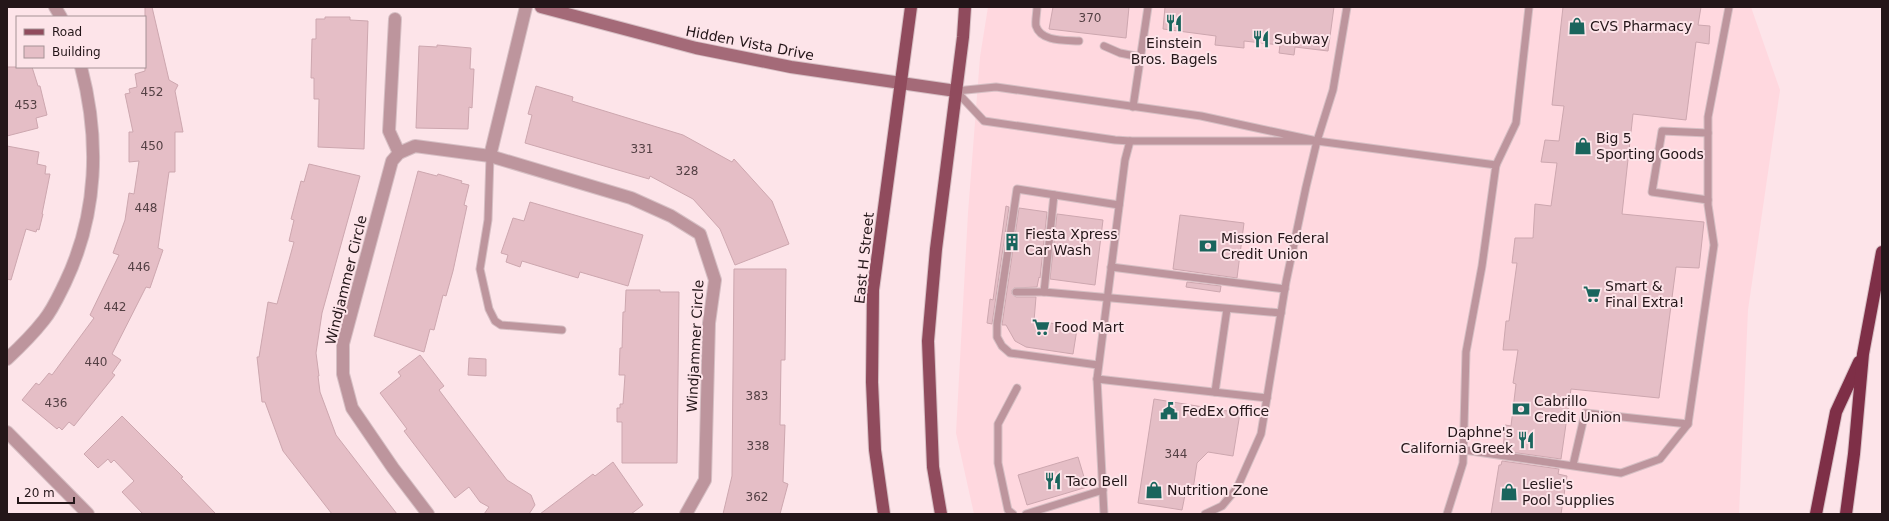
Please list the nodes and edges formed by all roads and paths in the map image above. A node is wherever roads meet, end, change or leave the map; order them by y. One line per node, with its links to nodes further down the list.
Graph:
1 (55, 7): 11 (street)
2 (526, 7): 24 (street)
3 (541, 7): 17 (street, Hidden Vista Drive)
4 (911, 7): 17 (main road, East H Street)
5 (965, 7): 18 (main road)
6 (1037, 7): 13 (lane)
7 (1148, 7): 15 (lane)
8 (1347, 7): 22 (lane)
9 (1529, 7): 25 (lane)
10 (1729, 7): 20 (lane)
11 (60, 16)
12 (394, 19): 23 (street)
13 (1079, 41)
14 (1104, 46): 15 (lane)
15 (1140, 57): 19 (lane)
16 (81, 68): 39 (street)
17 (901, 85): 18 (street, Hidden Vista Drive); 53 (main road, East H Street)
18 (956, 91): 19 (lane); 21 (lane); 54 (main road)
19 (1133, 107): 22 (lane)
20 (1708, 133): 27 (lane); 27 (lane)
21 (1130, 141): 22 (lane); 28 (lane)
22 (1317, 141): 25 (lane); 31 (lane)
23 (399, 153): 24 (street, Windjammer Circle); 51 (street, Windjammer Circle)
24 (490, 156): 37 (lane); 52 (street, Windjammer Circle)
25 (1496, 165): 47 (lane)
26 (1054, 195): 28 (lane); 33 (lane); 40 (lane)
27 (1708, 200): 45 (lane)
28 (1119, 204): 30 (lane)
29 (1882, 252): 38 (highway)
30 (1111, 267): 31 (lane); 34 (lane)
31 (1285, 289): 36 (lane)
32 (1016, 292): 33 (lane)
33 (1044, 292): 34 (lane)
34 (1107, 298): 35 (lane); 40 (lane)
35 (1227, 308): 36 (lane); 43 (lane)
36 (1281, 313): 44 (lane)
37 (562, 330)
38 (1863, 354): 60 (highway); 61 (highway)
39 (7, 359)
40 (1098, 365): 41 (lane)
41 (1097, 379): 43 (lane); 49 (lane)
42 (1017, 388): 55 (lane)
43 (1215, 392): 44 (lane)
44 (1267, 398): 58 (lane)
45 (1688, 424): 48 (lane); 48 (lane)
46 (7, 432): 50 (street)
47 (1464, 450): 48 (lane); 59 (lane)
48 (1573, 465)
49 (1103, 490): 56 (lane); 57 (lane)
50 (88, 514)
51 (428, 514)
52 (686, 514)
53 (884, 514)
54 (941, 514)
55 (1013, 514)
56 (1026, 514)
57 (1104, 514)
58 (1205, 514)
59 (1447, 514)
60 (1816, 514)
61 (1846, 514)

